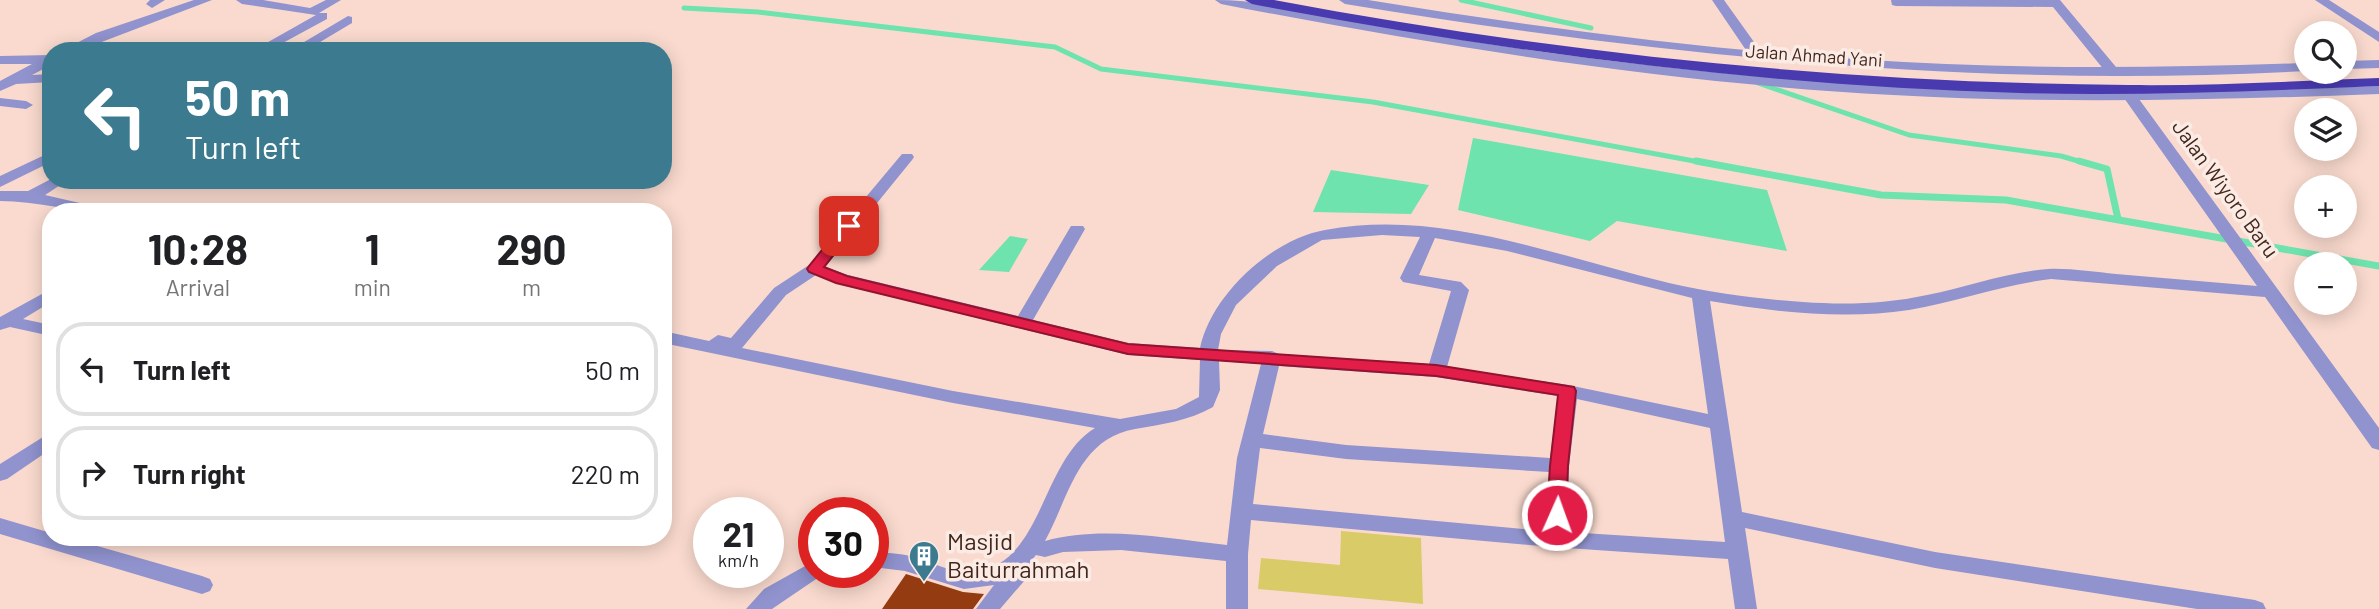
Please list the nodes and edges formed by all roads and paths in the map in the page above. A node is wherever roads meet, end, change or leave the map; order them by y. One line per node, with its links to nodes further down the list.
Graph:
1 (206, 0): 15 (street)
2 (242, 0): 3 (street)
3 (335, 0)
4 (1221, 0): 32 (street)
5 (1252, 0): 30 (highway, Jalan Ahmad Yani)
6 (1300, 0): 25 (highway, Jalan Ahmad Yani)
7 (1345, 0): 18 (street)
8 (1718, 0): 18 (street)
9 (2321, 0): 14 (street)
10 (2056, 1): 11 (street); 26 (street)
11 (1896, 2)
12 (323, 16): 16 (street)
13 (348, 20): 17 (street)
14 (2379, 38)
15 (87, 42)
16 (275, 42)
17 (310, 42)
18 (1757, 56): 26 (street)
19 (0, 60): 20 (street)
20 (42, 60)
21 (42, 64): 29 (street)
22 (2379, 64): 23 (street)
23 (2357, 65)
24 (2294, 67): 26 (street)
25 (2379, 72)
26 (2114, 73)
27 (42, 80): 29 (street)
28 (2379, 82): 30 (highway, Jalan Ahmad Yani)
29 (7, 84)
30 (2304, 89): 31 (street); 32 (street)
31 (2379, 90)
32 (2131, 97): 45 (street, Jalan Wiyoro Baru)
33 (0, 102): 34 (street)
34 (26, 105)
35 (906, 157): 44 (street)
36 (42, 161): 37 (street)
37 (0, 182)
38 (44, 189): 40 (street)
39 (0, 196): 40 (street)
40 (31, 196): 41 (street)
41 (61, 203)
42 (1077, 229): 49 (street)
43 (1429, 234): 46 (street); 53 (street); 55 (street)
44 (815, 269): 49 (street); 51 (street)
45 (2271, 292): 46 (street); 60 (street, Jalan Wiyoro Baru)
46 (1700, 294): 57 (street)
47 (42, 300): 48 (street)
48 (4, 323): 50 (street)
49 (1022, 324): 53 (street)
50 (42, 329)
51 (672, 332)
52 (672, 339): 58 (street)
53 (1209, 353): 54 (street); 58 (street)
54 (1272, 358): 55 (street); 59 (street)
55 (1436, 370): 56 (street)
56 (1568, 391): 57 (street); 62 (street)
57 (1719, 423): 65 (street)
58 (1117, 425): 70 (street)
59 (1254, 440): 62 (street); 64 (street)
60 (2379, 443)
61 (42, 445): 63 (street)
62 (1559, 466): 68 (street)
63 (0, 474)
64 (1241, 511): 68 (street); 72 (street)
65 (1735, 518): 71 (street); 80 (street)
66 (0, 526): 67 (street)
67 (42, 538)
68 (1556, 540): 71 (street)
69 (68, 546): 75 (street)
70 (1038, 547): 72 (street); 73 (street); 77 (street)
71 (1739, 551): 79 (street)
72 (1237, 554): 78 (street)
73 (889, 561)
74 (798, 579): 76 (street)
75 (202, 585)
76 (757, 609)
77 (987, 609)
78 (1237, 609)
79 (1746, 609)
80 (2255, 609)

